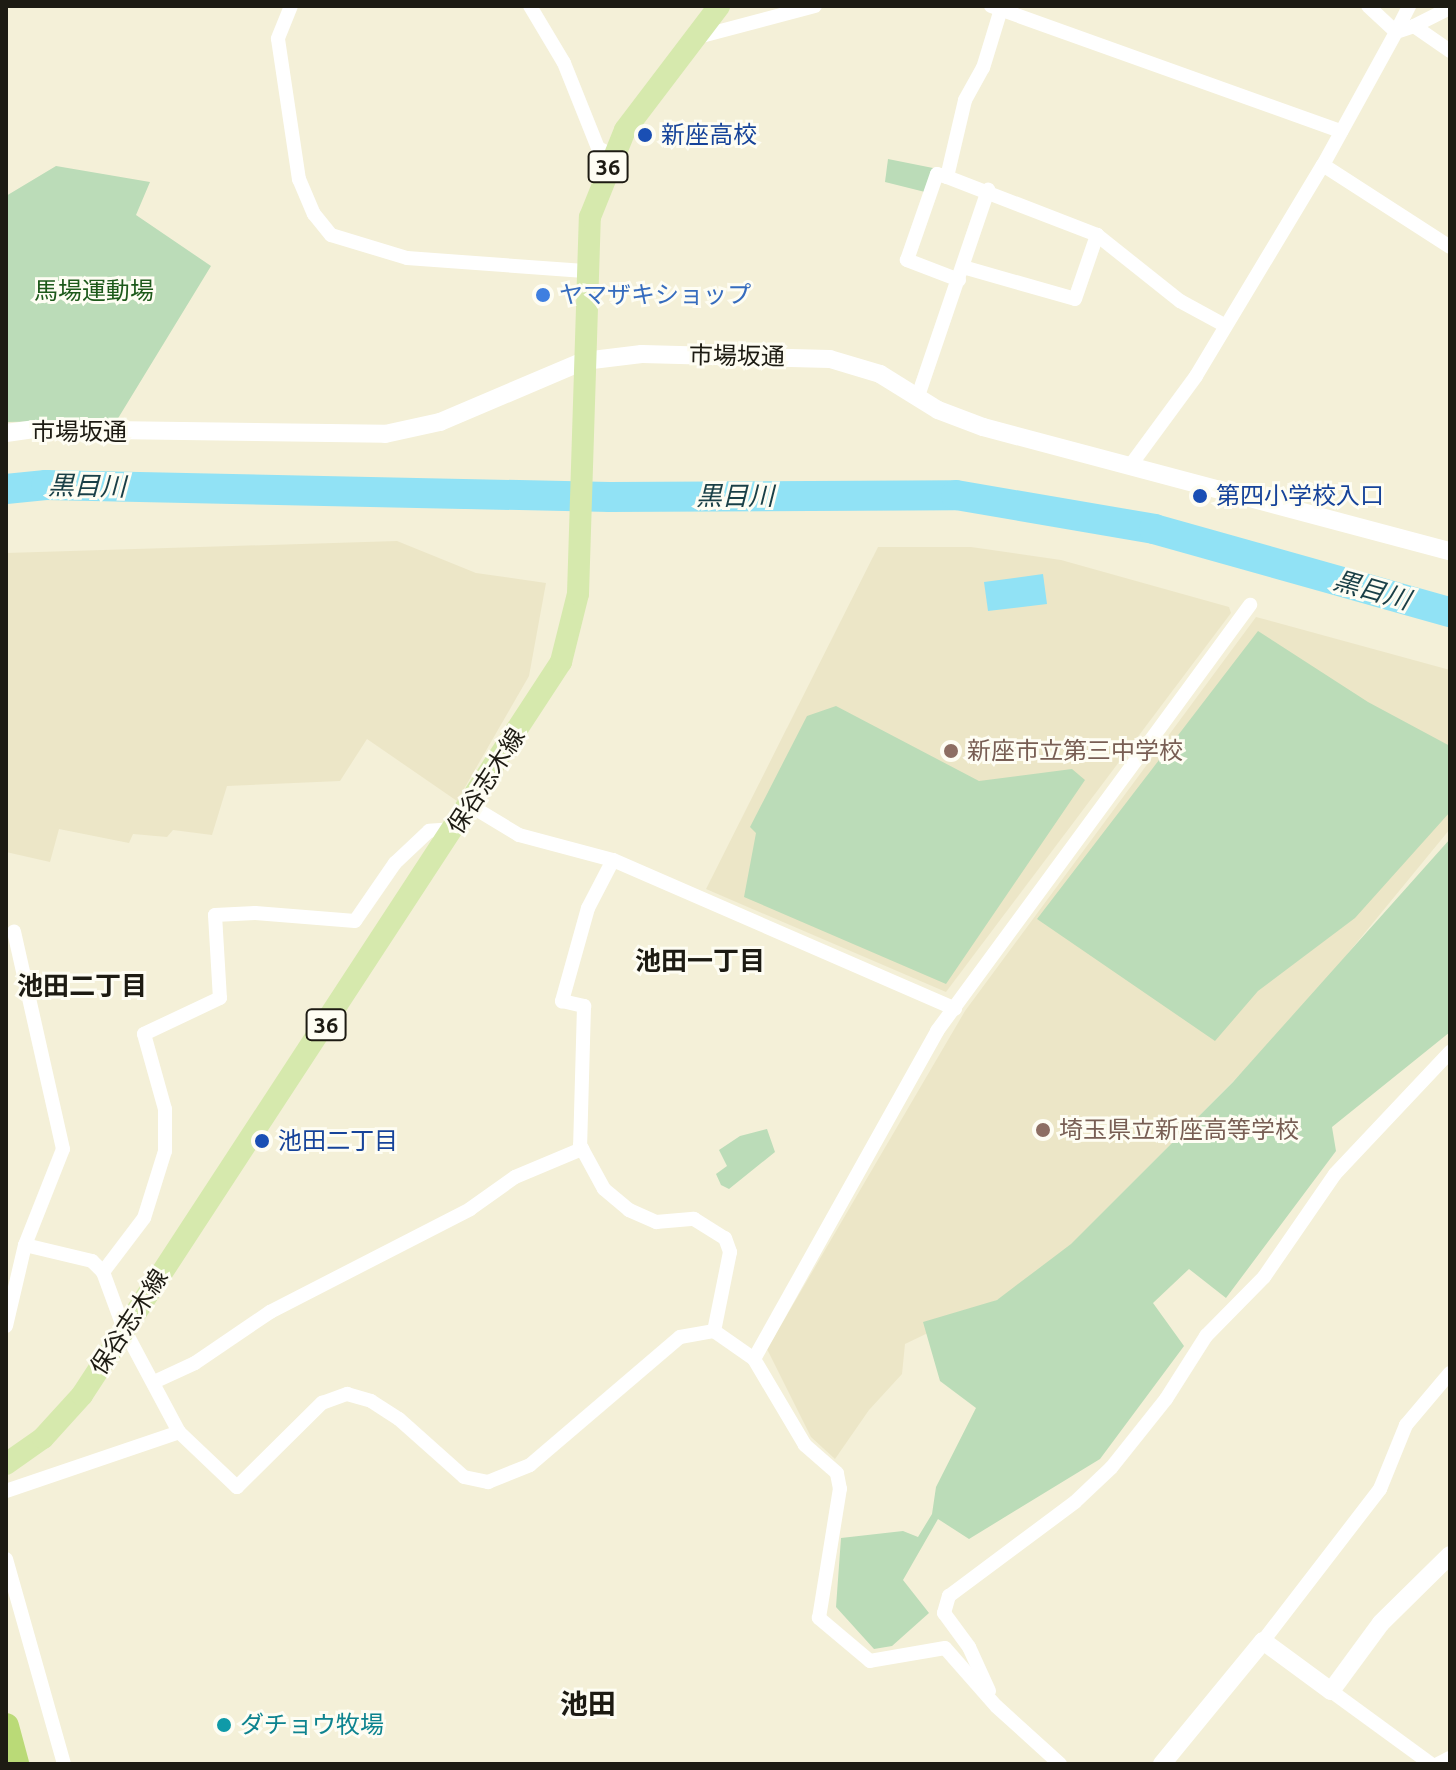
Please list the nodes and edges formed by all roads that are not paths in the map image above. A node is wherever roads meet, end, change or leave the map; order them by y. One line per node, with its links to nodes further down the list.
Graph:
1 (291, 6): 20 (street)
2 (530, 6): 14 (street)
3 (719, 6): 11 (main road, 保谷志木線 / 36)
4 (815, 6): 11 (street)
5 (1368, 6): 10 (street)
6 (1409, 6): 10 (street)
7 (998, 7): 13 (street); 16 (street)
8 (1450, 8): 9 (street)
9 (1414, 26): 10 (street); 12 (street)
10 (1396, 32): 13 (street)
11 (694, 38): 14 (main road, 保谷志木線 / 36)
12 (1450, 51)
13 (1341, 131): 15 (street)
14 (612, 155): 20 (main road, 保谷志木線 / 36)
15 (1323, 165): 19 (street); 22 (street)
16 (947, 177): 17 (street); 21 (street)
17 (988, 190): 18 (street); 21 (street)
18 (1097, 235): 21 (street); 22 (street)
19 (1450, 247)
20 (585, 271): 23 (main road, 保谷志木線 / 36)
21 (961, 274): 24 (street)
22 (1224, 325): 26 (street)
23 (584, 361): 24 (street, 市場坂通); 25 (street, 市場坂通); 29 (main road, 保谷志木線 / 36)
24 (918, 396): 26 (street, 市場坂通)
25 (6, 433)
26 (1130, 466): 27 (street, 市場坂通)
27 (1450, 551)
28 (1250, 605): 33 (street)
29 (471, 806): 30 (main road, 保谷志木線 / 36); 31 (street)
30 (455, 829): 37 (street); 39 (main road, 保谷志木線 / 36)
31 (613, 860): 33 (street); 35 (street)
32 (14, 931): 36 (street)
33 (955, 1009): 41 (street)
34 (1450, 1052): 51 (street)
35 (582, 1149): 40 (street); 43 (street)
36 (25, 1245): 37 (street); 38 (street)
37 (103, 1272): 39 (street)
38 (6, 1326)
39 (124, 1329): 43 (street); 45 (main road, 保谷志木線 / 36)
40 (714, 1331): 41 (street); 44 (street)
41 (754, 1359): 51 (street)
42 (1450, 1373): 49 (street)
43 (154, 1382): 44 (street)
44 (179, 1432): 46 (street)
45 (6, 1464)
46 (6, 1491)
47 (1450, 1555): 50 (street)
48 (6, 1559): 55 (street)
49 (1263, 1641): 50 (street); 57 (street)
50 (1331, 1691): 58 (street)
51 (996, 1706): 56 (street)
52 (6, 1726): 54 (highway)
53 (1450, 1758): 59 (street)
54 (16, 1764)
55 (64, 1764)
56 (1060, 1764)
57 (1162, 1764)
58 (1431, 1764)
59 (1438, 1764)

